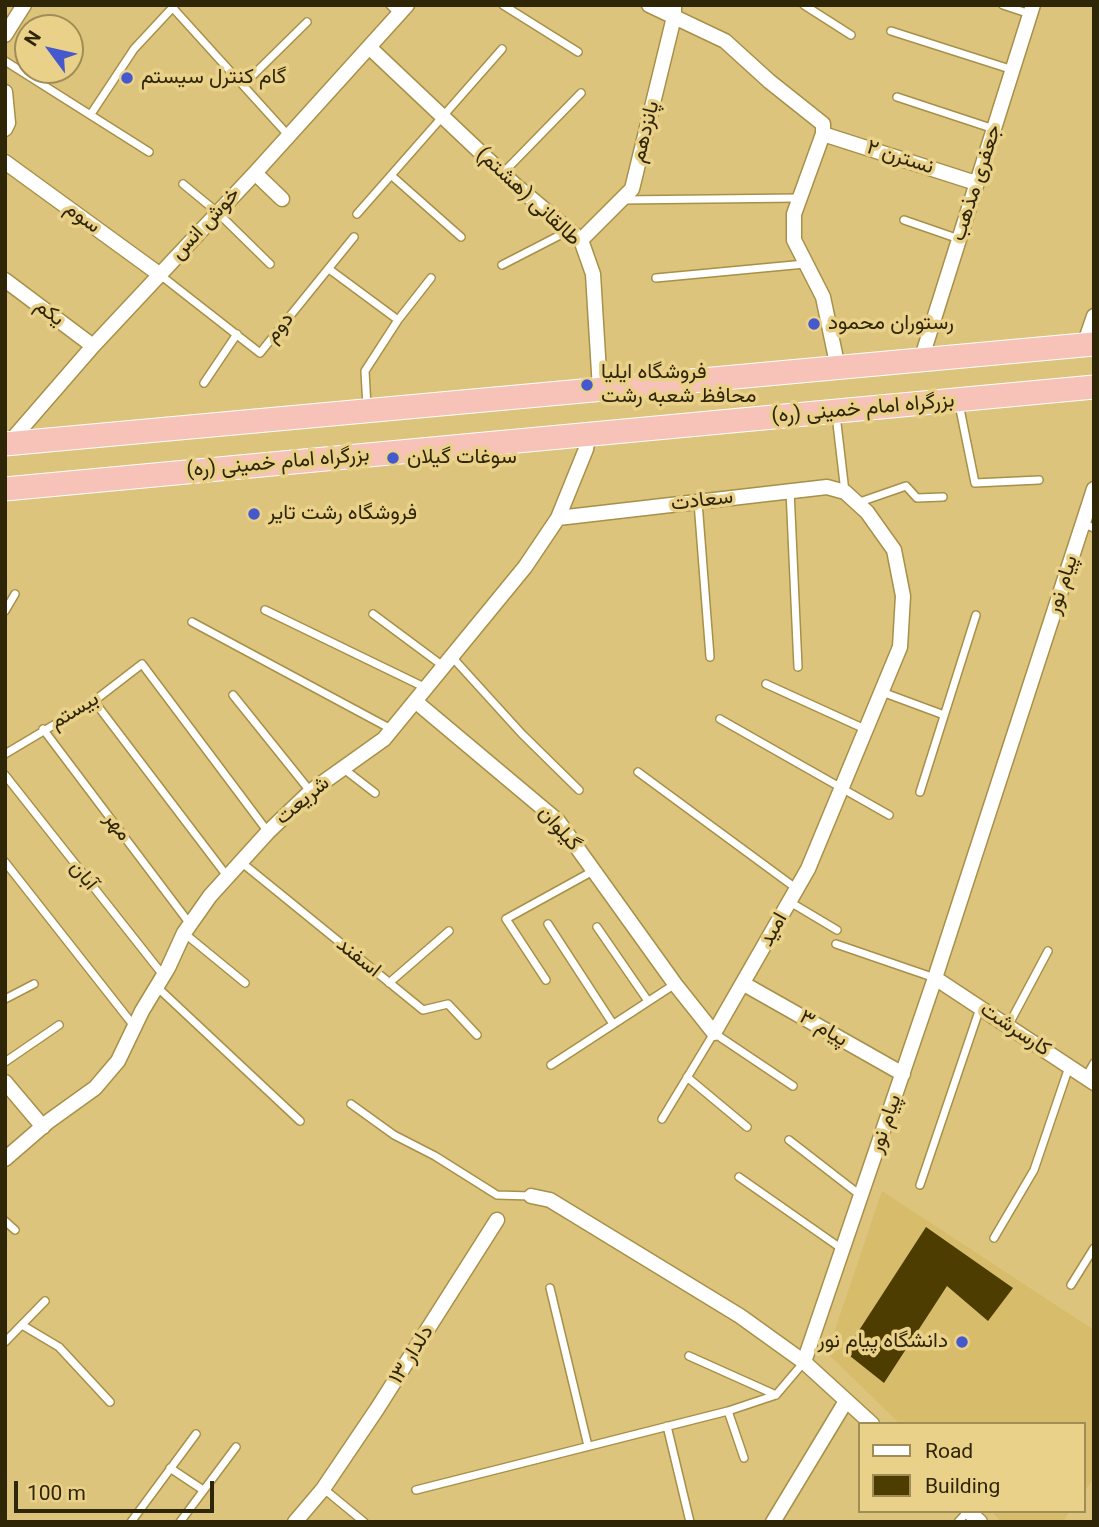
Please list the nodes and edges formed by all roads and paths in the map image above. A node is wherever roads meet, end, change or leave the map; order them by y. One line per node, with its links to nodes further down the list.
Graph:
1 (24, 5): 12 (street)
2 (503, 5): 16 (lane)
3 (649, 5): 9 (street)
4 (804, 5): 13 (lane)
5 (1003, 5): 8 (lane)
6 (173, 6): 19 (lane); 23 (lane)
7 (399, 8): 14 (street, خوش انس)
8 (1032, 10): 18 (street, جعفری مذهب)
9 (674, 11): 27 (street); 38 (street, پانزدهم)
10 (307, 22): 19 (lane)
11 (891, 31): 18 (lane)
12 (5, 35)
13 (851, 35)
14 (369, 47): 24 (street, طالقانی (هشتم)); 28 (street, خوش انس)
15 (502, 49): 24 (lane)
16 (578, 52)
17 (5, 61): 23 (lane)
18 (1013, 71): 26 (street, جعفری مذهب)
19 (243, 85): 28 (lane)
20 (5, 92): 25 (street)
21 (581, 93): 32 (lane)
22 (897, 97): 26 (lane)
23 (91, 114): 29 (lane)
24 (444, 117): 32 (street, طالقانی (هشتم)); 33 (lane)
25 (5, 129)
26 (994, 129): 34 (street, جعفری مذهب)
27 (823, 134): 34 (street, نسترن ۲); 36 (street)
28 (289, 136): 31 (street, خوش انس)
29 (149, 152)
30 (5, 162): 50 (street, سوم)
31 (255, 173): 37 (street); 39 (street, خوش انس)
32 (503, 173): 42 (street, طالقانی (هشتم))
33 (392, 176): 40 (lane); 44 (lane)
34 (976, 183): 45 (street, جعفری مذهب)
35 (183, 184): 39 (lane)
36 (798, 198): 38 (lane); 47 (street)
37 (282, 199)
38 (621, 200): 42 (street, پانزدهم)
39 (217, 212): 46 (lane); 50 (street, خوش انس)
40 (357, 214)
41 (904, 220): 45 (lane)
42 (575, 235): 48 (lane); 63 (street, طالقانی (هشتم))
43 (354, 237): 49 (lane, دوم)
44 (461, 237)
45 (959, 239): 59 (street, جعفری مذهب)
46 (270, 264)
47 (806, 264): 52 (lane); 60 (street)
48 (502, 265)
49 (329, 270): 55 (lane); 56 (lane, دوم)
50 (159, 274): 56 (lane, دوم); 58 (street, خوش انس)
51 (431, 278): 55 (lane)
52 (656, 278)
53 (5, 280): 58 (street, یکم)
54 (1094, 316): 57 (street)
55 (398, 320): 65 (lane)
56 (237, 334): 61 (lane)
57 (1089, 344): 59 (highway, بزرگراه امام خمینی (ره))
58 (93, 346): 68 (street, خوش انس)
59 (921, 360): 60 (highway, بزرگراه امام خمینی (ره))
60 (838, 368): 63 (highway, بزرگراه امام خمینی (ره))
61 (204, 383)
62 (1094, 387): 64 (highway, بزرگراه امام خمینی (ره))
63 (600, 390): 65 (highway, بزرگراه امام خمینی (ره))
64 (959, 400): 66 (highway, بزرگراه امام خمینی (ره)); 69 (lane)
65 (368, 411): 68 (highway, بزرگراه امام خمینی (ره))
66 (836, 411): 67 (highway, بزرگراه امام خمینی (ره)); 73 (lane)
67 (589, 434): 70 (highway, بزرگراه امام خمینی (ره)); 77 (street, شریعت)
68 (6, 444)
69 (1039, 480)
70 (5, 489)
71 (1094, 489): 78 (street, پیام نور)
72 (790, 490): 73 (street, سعادت); 75 (street, سعادت); 87 (lane)
73 (845, 492): 76 (street, امید)
74 (943, 497): 76 (lane)
75 (698, 501): 77 (street, سعادت); 85 (lane)
76 (857, 503): 90 (street, امید)
77 (558, 518): 86 (street, شریعت)
78 (1089, 526): 122 (street, پیام نور)
79 (15, 594): 81 (lane)
80 (265, 610): 89 (lane)
81 (5, 611)
82 (373, 614): 86 (lane)
83 (976, 615): 94 (lane)
84 (192, 622): 97 (lane)
85 (710, 657)
86 (447, 661): 89 (street, شریعت); 104 (lane)
87 (798, 667)
88 (766, 684): 98 (lane)
89 (426, 688): 93 (street, شریعت)
90 (883, 692): 94 (lane); 98 (street, امید)
91 (233, 695): 105 (lane)
92 (94, 701): 96 (lane, بیستم); 109 (lane, بیستم); 113 (lane)
93 (415, 701): 97 (street, شریعت); 112 (street, گیلوان)
94 (944, 715): 106 (lane)
95 (720, 719): 103 (lane)
96 (43, 729): 99 (lane, بیستم); 117 (lane, مهر)
97 (391, 729): 100 (street, شریعت)
98 (867, 730): 103 (street, امید)
99 (5, 754)
100 (344, 769): 105 (street, شریعت); 107 (lane)
101 (638, 772): 114 (lane)
102 (5, 775): 124 (lane, آبان)
103 (843, 787): 108 (lane); 114 (street, امید)
104 (579, 790)
105 (311, 791): 109 (street, شریعت)
106 (920, 792)
107 (375, 793)
108 (889, 815)
109 (268, 832): 111 (street, شریعت)
110 (5, 862): 136 (lane)
111 (241, 862): 113 (street, شریعت); 126 (lane, اسفند)
112 (593, 871): 123 (lane); 128 (street, گیلوان)
113 (227, 877): 117 (street, شریعت)
114 (793, 896): 118 (lane); 129 (street, امید)
115 (548, 924): 133 (lane)
116 (597, 927): 131 (lane)
117 (187, 929): 124 (street, شریعت); 125 (lane, مهر)
118 (837, 930)
119 (449, 931): 126 (lane)
120 (836, 944): 122 (lane)
121 (1048, 951): 135 (lane)
122 (935, 978): 132 (street, کارسرشت); 143 (street, پیام نور)
123 (546, 980)
124 (160, 981): 136 (street, شریعت); 150 (lane, آبان)
125 (245, 983)
126 (389, 983): 138 (lane, اسفند)
127 (34, 984): 130 (lane)
128 (675, 984): 131 (lane); 137 (street, گیلوان)
129 (744, 984): 137 (street, امید); 143 (street, پیام ۳)
130 (5, 999)
131 (648, 1001): 133 (lane)
132 (980, 1007): 135 (street, کارسرشت); 156 (lane)
133 (613, 1024): 141 (lane)
134 (59, 1025): 139 (lane)
135 (1008, 1026): 142 (street, کارسرشت)
136 (135, 1027): 151 (street, شریعت)
137 (714, 1033): 144 (lane, امید); 147 (lane)
138 (477, 1035)
139 (5, 1062)
140 (1094, 1063): 145 (lane)
141 (551, 1065)
142 (1070, 1067): 145 (street, کارسرشت); 162 (lane)
143 (903, 1074): 157 (street, پیام نور)
144 (687, 1077): 149 (lane, امید); 152 (lane)
145 (1090, 1080)
146 (5, 1082): 151 (street)
147 (793, 1086)
148 (351, 1104): 158 (lane)
149 (662, 1119)
150 (300, 1121)
151 (43, 1127): 154 (street, شریعت)
152 (747, 1127)
153 (789, 1140): 157 (lane)
154 (5, 1159)
155 (739, 1177): 164 (lane)
156 (920, 1185)
157 (860, 1195): 164 (street, پیام نور)
158 (531, 1196): 171 (street)
159 (498, 1220): 183 (street, دلدار ۱۳)
160 (5, 1221): 161 (lane)
161 (15, 1230)
162 (995, 1238)
163 (1094, 1248): 165 (lane)
164 (842, 1249): 171 (street, پیام نور)
165 (1071, 1284)
166 (550, 1288): 179 (lane)
167 (45, 1301): 168 (lane)
168 (22, 1325): 169 (lane); 174 (lane)
169 (5, 1342)
170 (689, 1356): 172 (lane)
171 (804, 1362): 172 (lane, پیام نور); 173 (street)
172 (776, 1395): 175 (lane)
173 (846, 1401): 176 (street); 191 (street)
174 (110, 1402)
175 (728, 1411): 177 (lane); 181 (lane)
176 (870, 1422)
177 (667, 1426): 179 (lane); 190 (lane)
178 (196, 1434): 182 (lane)
179 (588, 1446): 185 (lane)
180 (236, 1447): 184 (lane)
181 (744, 1458)
182 (170, 1468): 184 (lane); 186 (lane)
183 (323, 1489): 188 (street, دلدار ۱۳); 189 (lane)
184 (203, 1490): 187 (lane)
185 (416, 1490)
186 (131, 1522)
187 (180, 1522)
188 (295, 1522)
189 (364, 1522)
190 (690, 1522)
191 (774, 1522)

